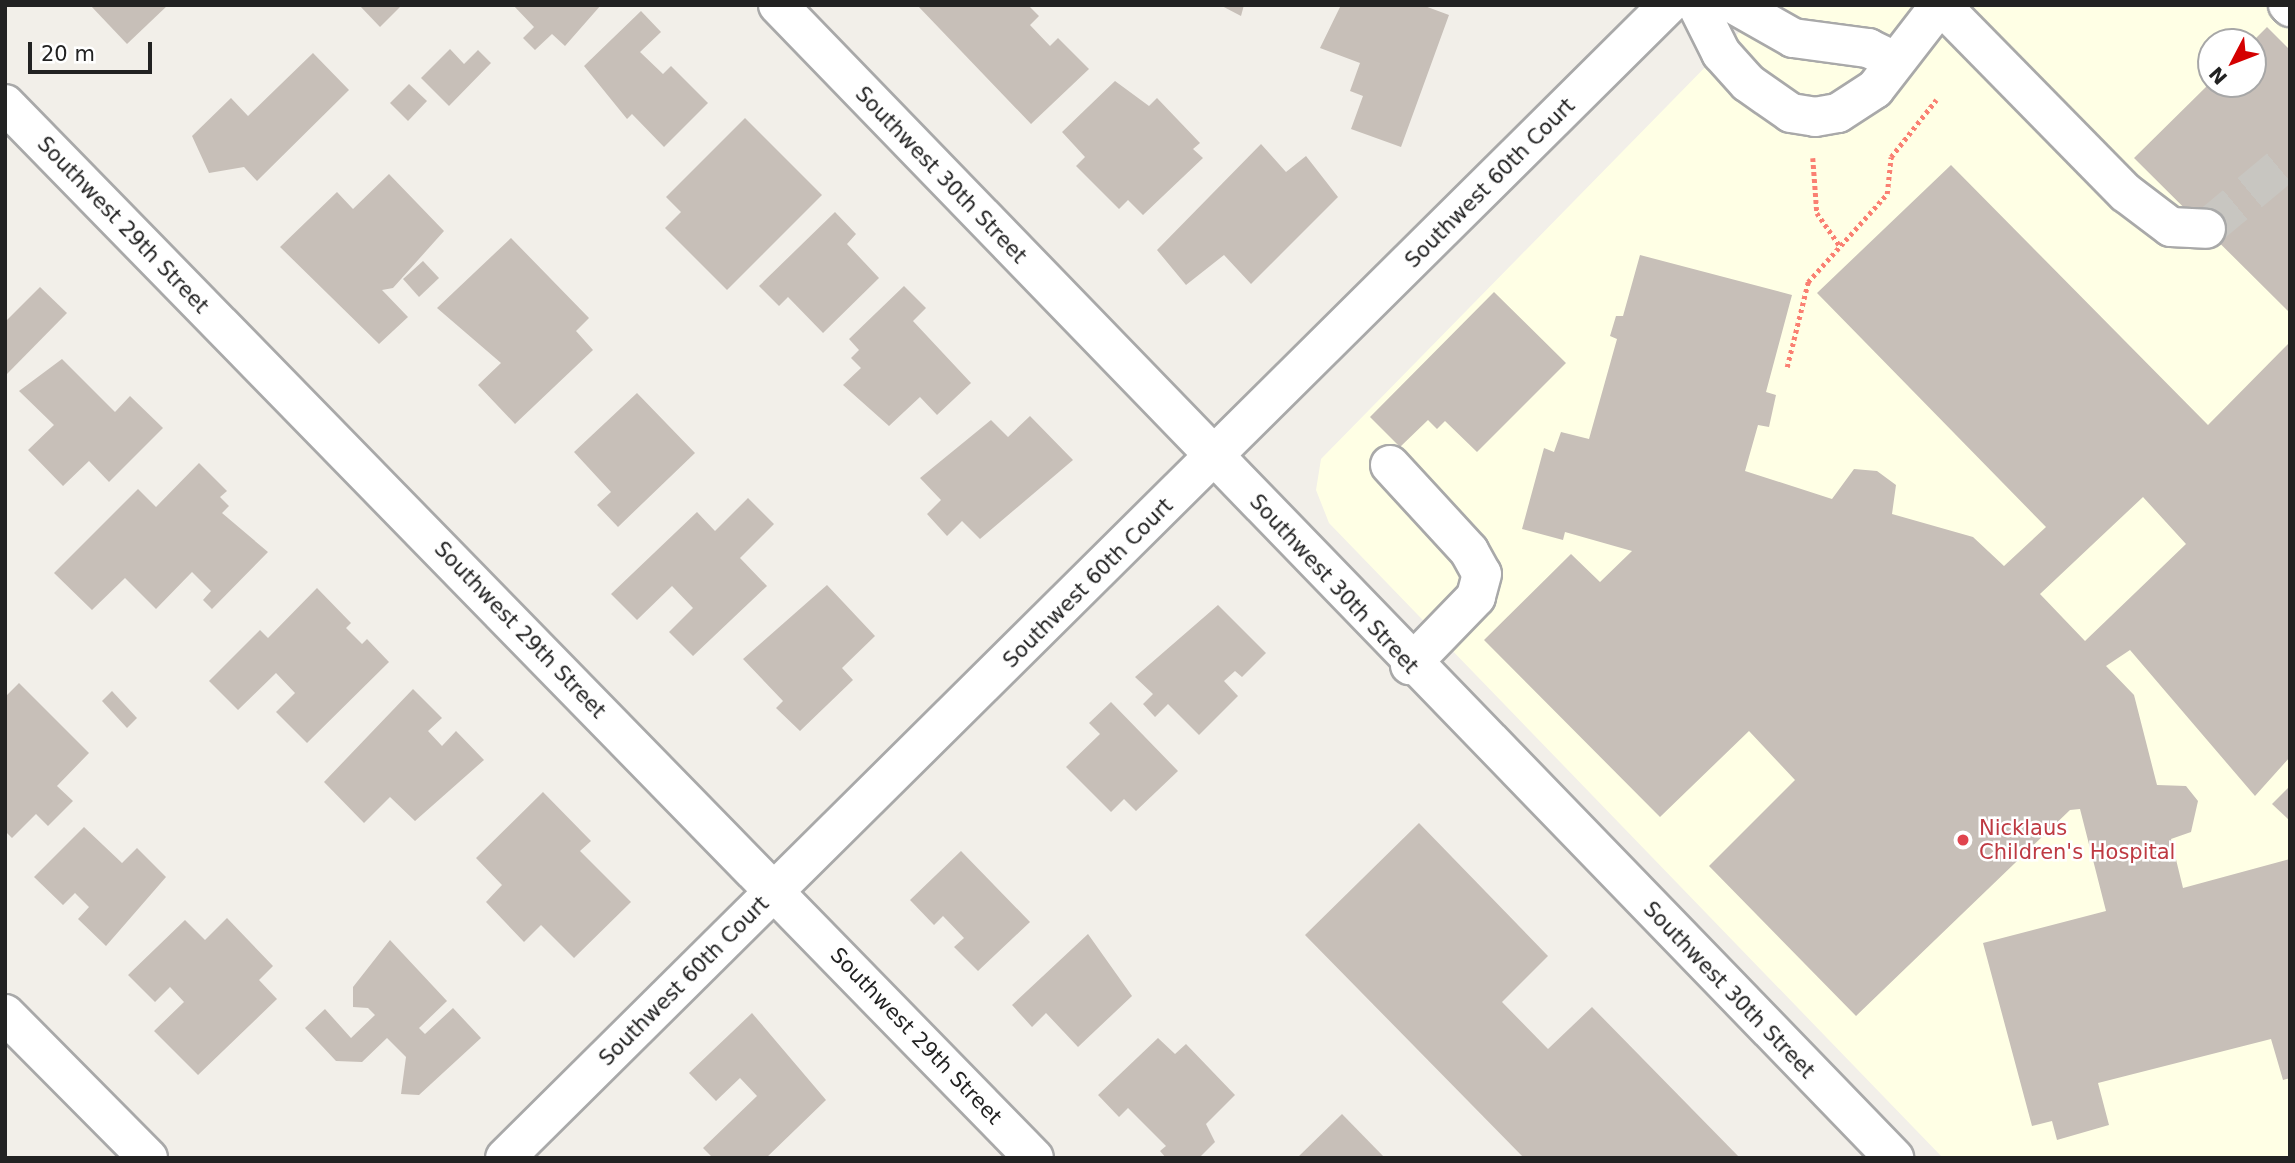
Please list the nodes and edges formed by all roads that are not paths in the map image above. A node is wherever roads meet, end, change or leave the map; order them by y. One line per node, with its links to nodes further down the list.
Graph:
1 (778, 5): 9 (street, Southwest 30th Street)
2 (1668, 5): 9 (street, Southwest 60th Court)
3 (1697, 5): 6 (street)
4 (1735, 5): 6 (street)
5 (1941, 5): 6 (street); 8 (street)
6 (1893, 60)
7 (5, 104): 12 (street, Southwest 29th Street)
8 (2206, 229)
9 (1214, 458): 11 (street, Southwest 30th Street); 12 (street, Southwest 60th Court)
10 (1390, 466): 11 (street)
11 (1410, 664): 17 (street, Southwest 30th Street)
12 (775, 891): 15 (street, Southwest 60th Court); 16 (street, Southwest 29th Street)
13 (5, 1014): 14 (street)
14 (148, 1158)
15 (505, 1158)
16 (1034, 1158)
17 (1894, 1158)

